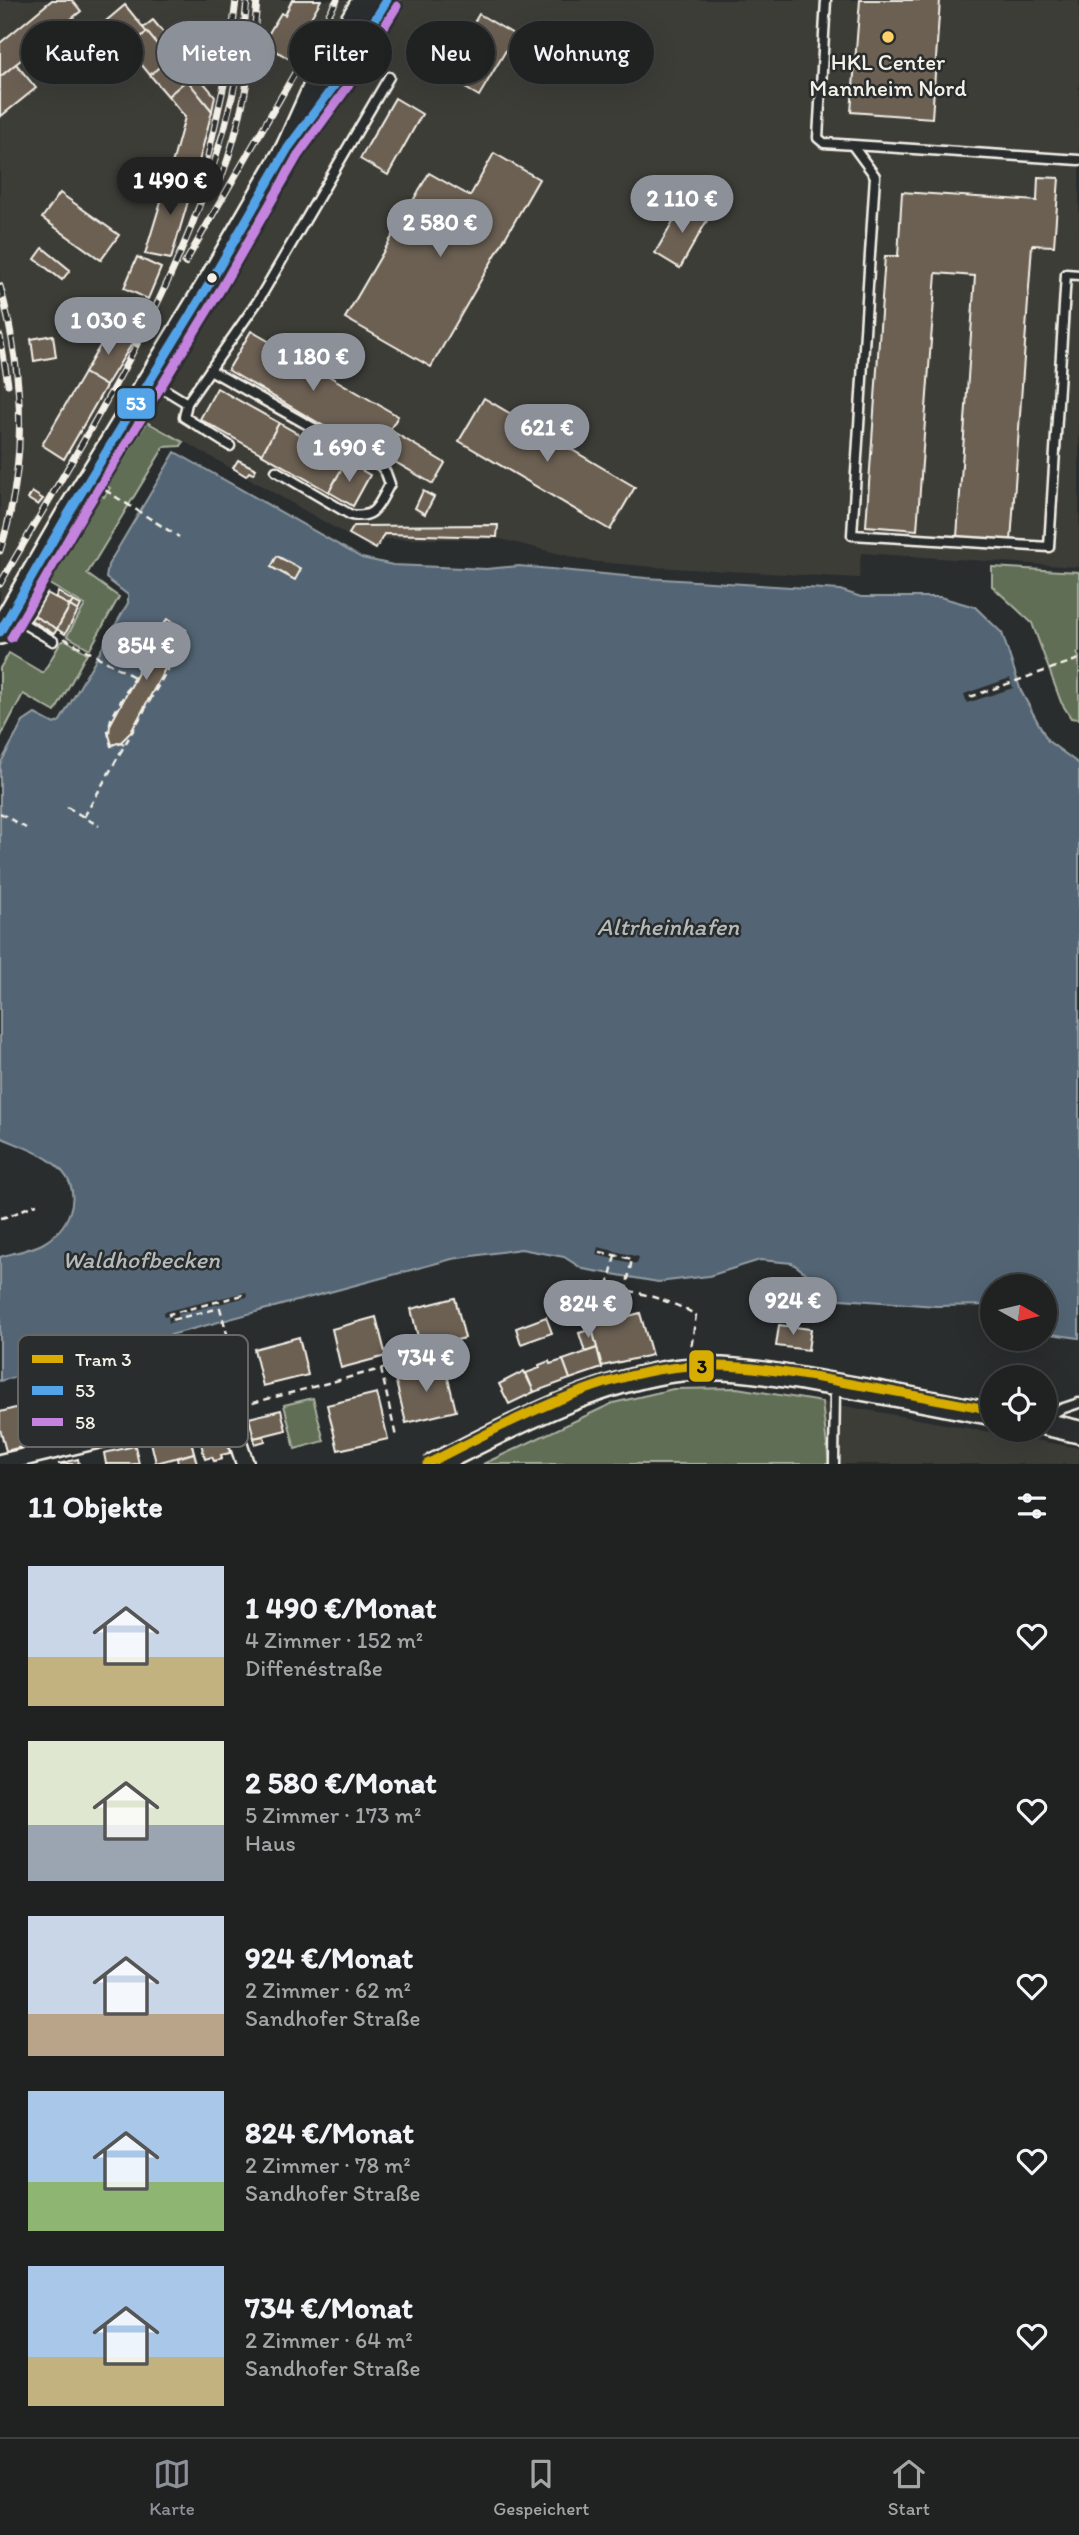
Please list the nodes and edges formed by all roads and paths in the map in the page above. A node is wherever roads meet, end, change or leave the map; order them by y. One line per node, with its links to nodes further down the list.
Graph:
1 (365, 0): 6 (main road)
2 (387, 0): 6 (main road)
3 (826, 0): 5 (lane)
4 (385, 84): 9 (lane)
5 (853, 146): 7 (lane); 8 (lane)
6 (288, 148): 10 (main road)
7 (1079, 160)
8 (1079, 275)
9 (210, 370): 11 (lane); 13 (lane)
10 (148, 383): 11 (lane); 17 (main road)
11 (187, 402): 12 (lane)
12 (230, 446)
13 (276, 471)
14 (100, 487): 15 (path)
15 (179, 537)
16 (166, 620): 21 (path)
17 (5, 624): 18 (lane)
18 (52, 641): 21 (path)
19 (179, 649): 23 (path)
20 (1078, 659): 22 (path)
21 (134, 677): 23 (path)
22 (970, 697)
23 (124, 745): 26 (path)
24 (67, 807): 26 (path)
25 (0, 813): 28 (path)
26 (84, 817): 27 (path)
27 (99, 826)
28 (26, 828)
29 (37, 1204): 30 (path)
30 (0, 1218)
31 (600, 1252): 32 (path)
32 (615, 1257): 34 (path); 35 (path)
33 (593, 1283): 34 (path)
34 (608, 1286): 35 (path)
35 (626, 1289): 38 (path)
36 (243, 1295): 37 (path)
37 (227, 1335)
38 (691, 1349)
39 (446, 1352): 40 (path)
40 (381, 1369): 42 (path); 48 (path)
41 (835, 1384): 45 (street); 53 (street); 54 (lane)
42 (248, 1403)
43 (1079, 1403): 44 (lane)
44 (1057, 1411)
45 (980, 1412)
46 (1057, 1427): 47 (street)
47 (1079, 1432)
48 (396, 1437)
49 (67, 1447): 51 (street)
50 (239, 1447): 52 (street)
51 (0, 1463)
52 (245, 1464)
53 (435, 1464)
54 (834, 1464)

